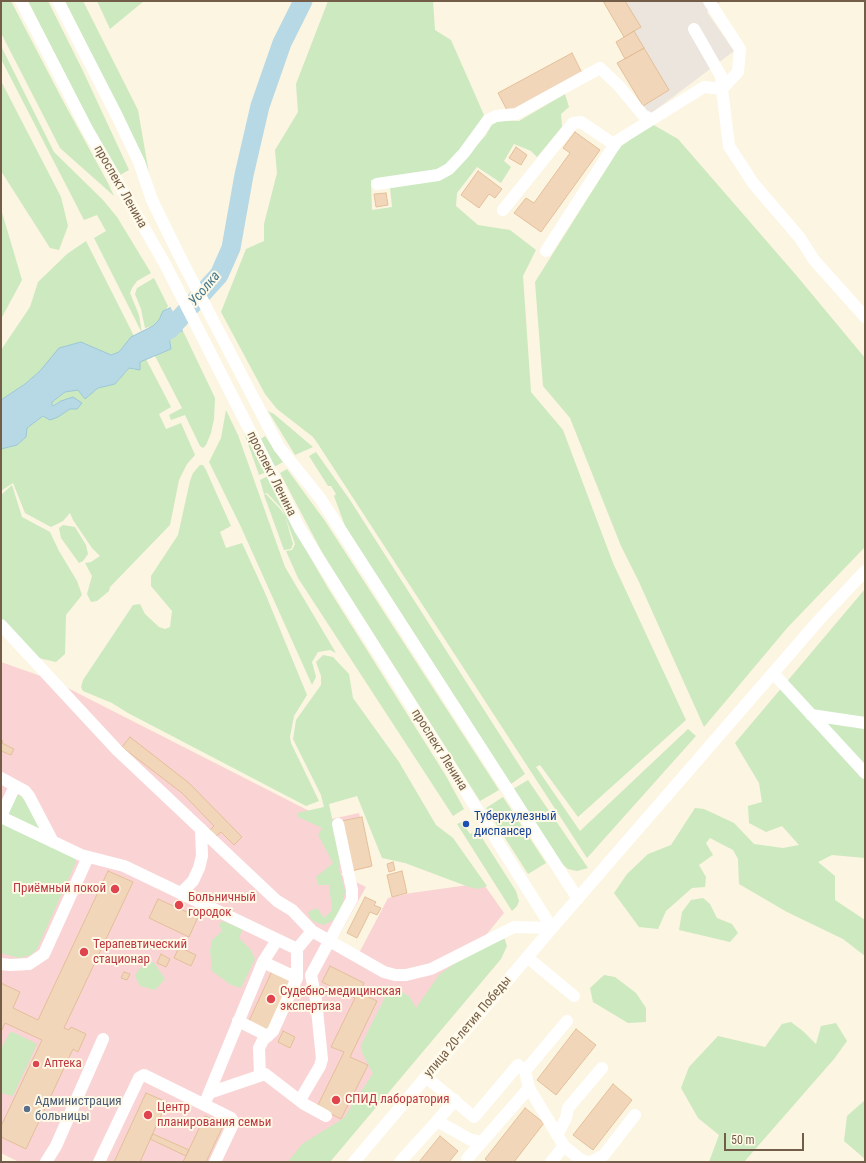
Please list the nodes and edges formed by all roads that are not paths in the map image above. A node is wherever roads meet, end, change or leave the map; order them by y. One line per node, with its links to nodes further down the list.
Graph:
1 (21, 1): 27 (street, проспект Ленина)
2 (58, 1): 26 (street, проспект Ленина)
3 (709, 1): 5 (street)
4 (694, 29): 5 (street)
5 (722, 88): 6 (street); 11 (street)
6 (651, 119): 7 (street); 8 (street)
7 (615, 145): 9 (street); 10 (street)
8 (377, 184)
9 (503, 210)
10 (546, 250)
11 (865, 317)
12 (865, 571): 14 (street, улица 20-летия Победы)
13 (1, 625): 22 (street)
14 (773, 673): 15 (street); 26 (street, улица 20-летия Победы)
15 (811, 715): 16 (street); 17 (street)
16 (865, 723)
17 (865, 773)
18 (1, 778): 19 (street)
19 (13, 790): 20 (street); 23 (street)
20 (1, 817): 23 (street)
21 (338, 824): 30 (street)
22 (201, 829): 25 (street); 28 (street)
23 (53, 842): 24 (street)
24 (88, 857): 25 (street); 34 (street)
25 (181, 893): 29 (street)
26 (578, 899): 27 (street, улица 20-летия Победы)
27 (552, 928): 30 (street); 32 (street, улица 20-летия Победы)
28 (312, 931): 30 (street); 31 (street)
29 (277, 940): 31 (street); 33 (street)
30 (331, 941): 36 (street)
31 (296, 949): 35 (street)
32 (527, 957): 37 (street); 45 (street, улица 20-летия Победы)
33 (263, 962): 35 (street); 39 (street)
34 (1, 964)
35 (297, 972): 36 (street); 40 (street)
36 (311, 975): 48 (street)
37 (574, 996)
38 (567, 1021): 43 (street)
39 (238, 1022): 40 (street); 47 (street)
40 (268, 1036): 44 (street)
41 (103, 1039): 57 (street)
42 (602, 1068): 53 (street)
43 (525, 1071): 46 (street); 49 (street)
44 (260, 1075): 47 (street); 48 (street)
45 (426, 1077): 49 (street); 60 (street, улица 20-летия Победы)
46 (529, 1088): 53 (street); 54 (street)
47 (206, 1098): 58 (street); 59 (street)
48 (300, 1100): 51 (street)
49 (455, 1100): 52 (street)
50 (635, 1115): 63 (street)
51 (326, 1116)
52 (437, 1121): 54 (street); 61 (street)
53 (557, 1135): 55 (street)
54 (482, 1142): 56 (street)
55 (564, 1146): 62 (street); 63 (street)
56 (467, 1159)
57 (46, 1162)
58 (98, 1162)
59 (215, 1162)
60 (354, 1162)
61 (400, 1162)
62 (551, 1162)
63 (590, 1162)

